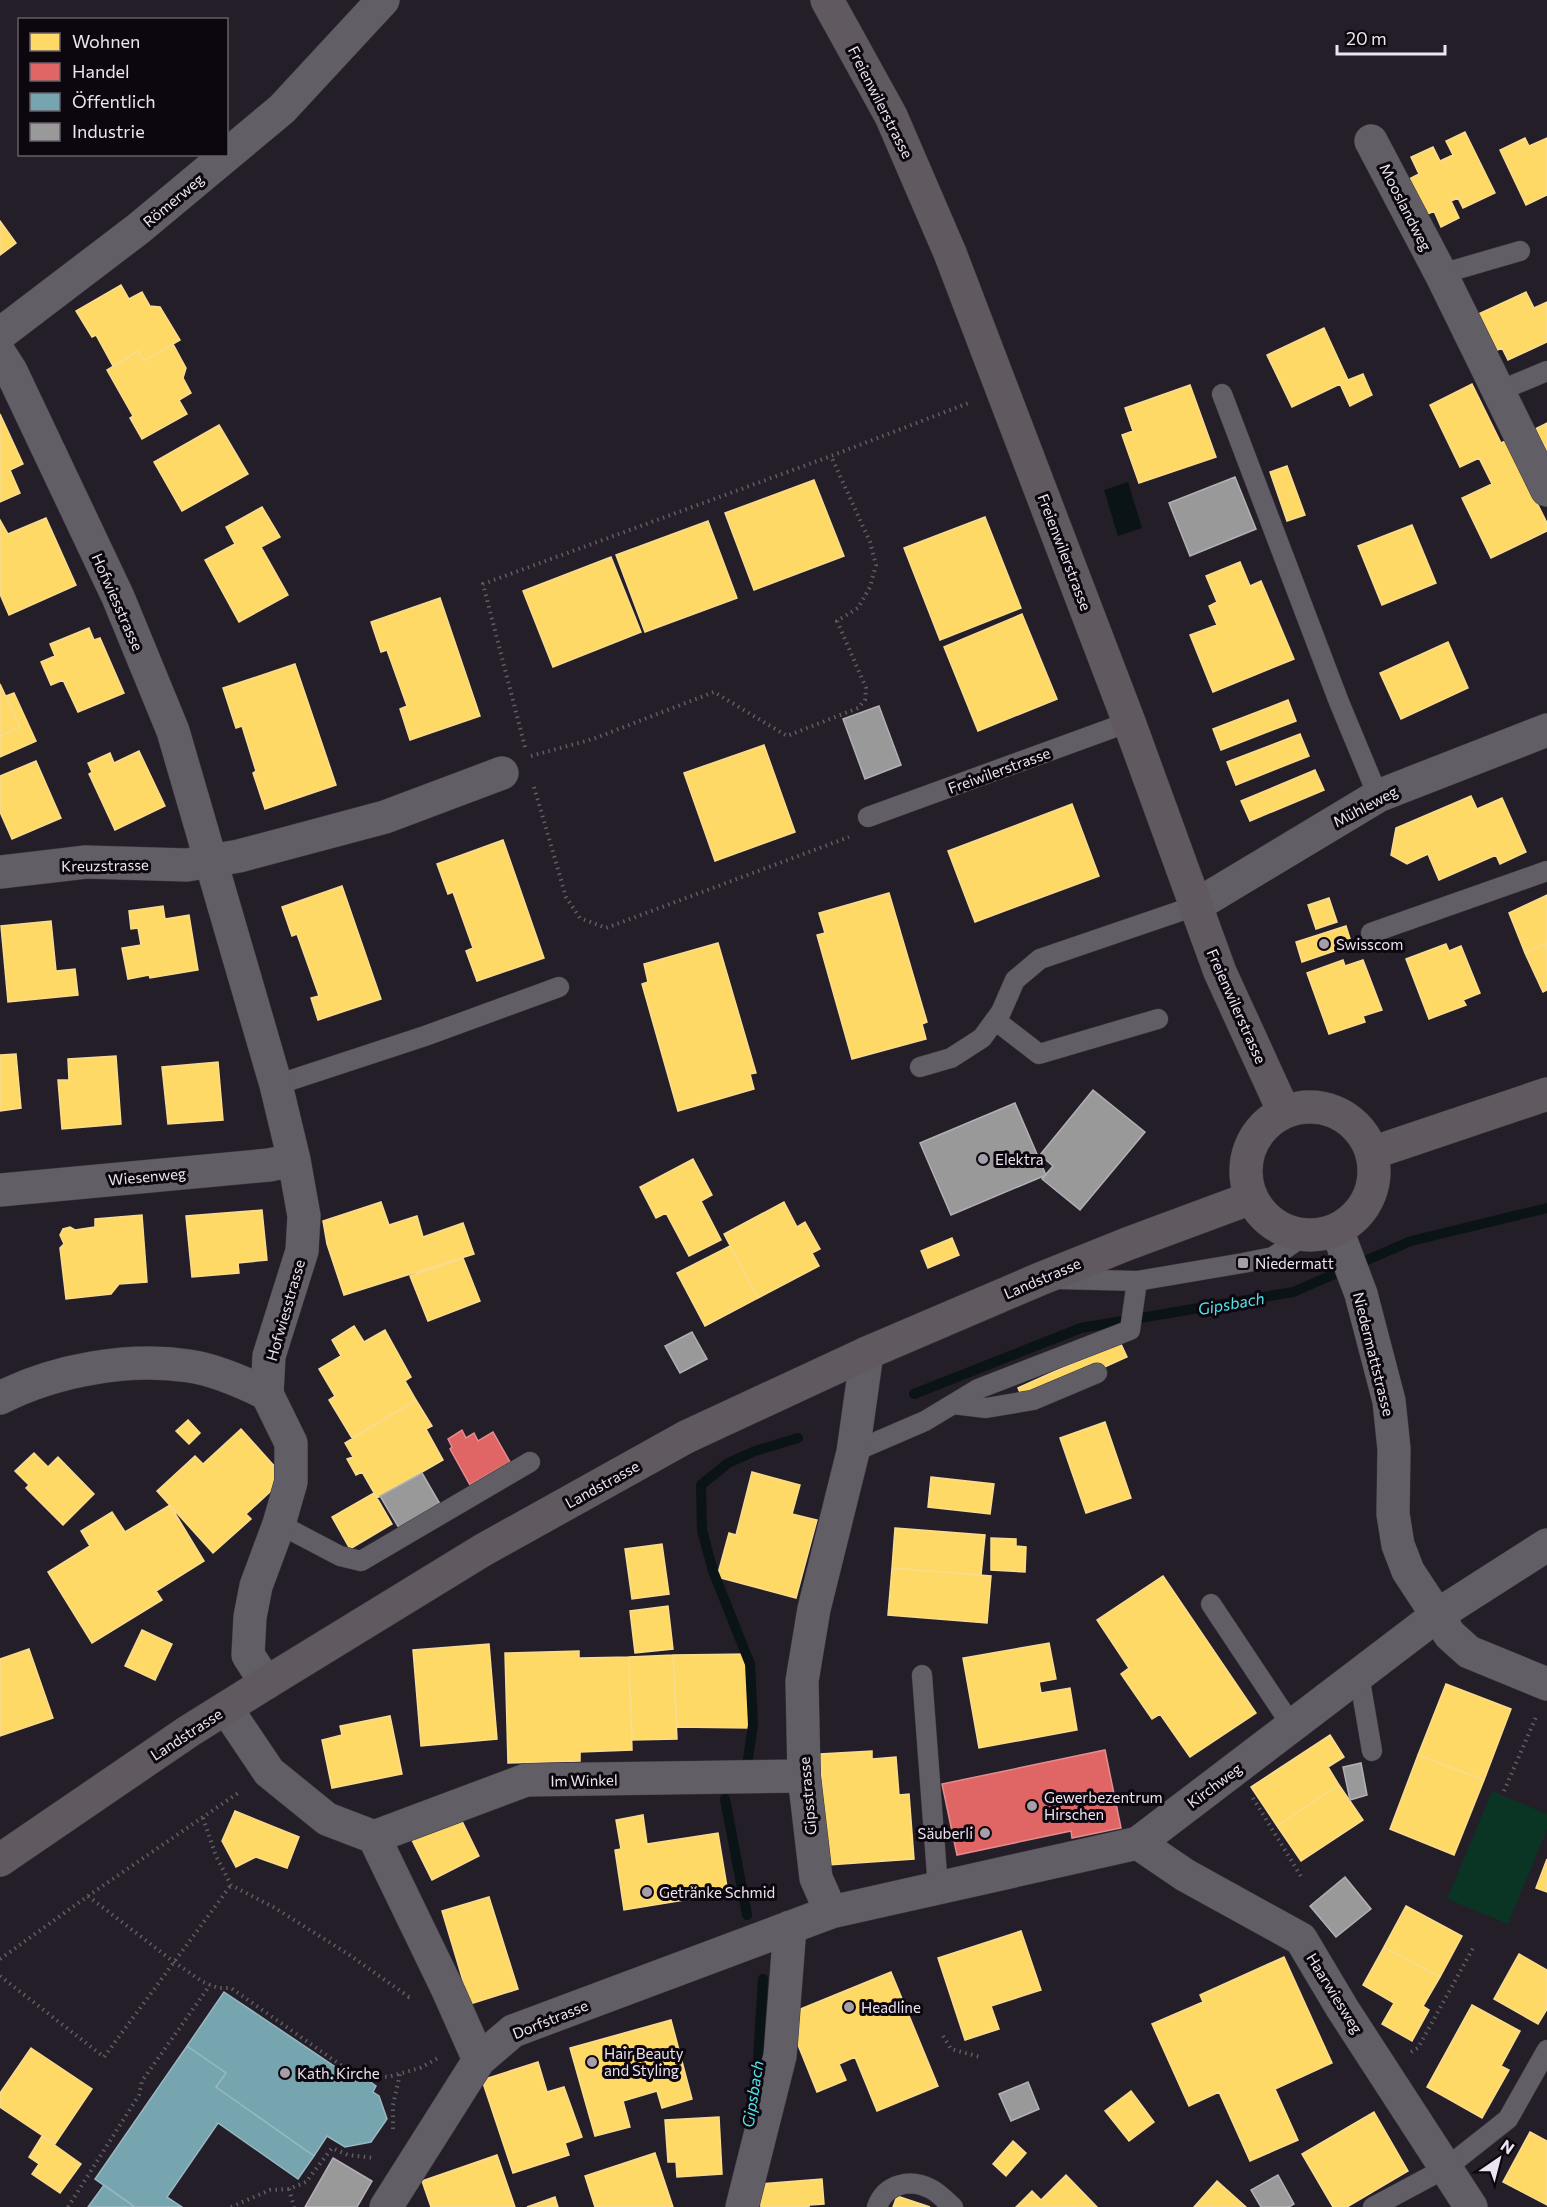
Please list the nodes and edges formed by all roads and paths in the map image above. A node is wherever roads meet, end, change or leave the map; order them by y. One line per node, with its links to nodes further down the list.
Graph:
1 (383, 0): 4 (street, Römerweg)
2 (827, 0): 11 (main road, Freienwilerstrasse)
3 (1371, 141): 7 (street, Mooslandweg)
4 (228, 154)
5 (226, 156): 8 (street, Römerweg)
6 (1520, 250): 7 (lane)
7 (1441, 274): 12 (street, Mooslandweg)
8 (0, 334)
9 (0, 354): 21 (street, Hofwiesstrasse)
10 (1547, 371): 12 (lane)
11 (1003, 389): 14 (path); 16 (main road, Freienwilerstrasse)
12 (1499, 392): 15 (street, Mooslandweg)
13 (1222, 394): 19 (lane)
14 (831, 456): 18 (path); 18 (path)
15 (1547, 490)
16 (1129, 722): 20 (lane, Freiwilerstrasse); 24 (main road, Freienwilerstrasse)
17 (1547, 730): 19 (street, Mühleweg)
18 (522, 768): 20 (path); 21 (street)
19 (1378, 796): 24 (street, Mühleweg)
20 (868, 817)
21 (210, 860): 23 (street, Kreuzstrasse); 30 (street, Hofwiesstrasse)
22 (1547, 871): 25 (lane)
23 (0, 872)
24 (1195, 906): 28 (lane); 32 (main road, Freienwilerstrasse)
25 (1371, 933)
26 (559, 987): 30 (lane)
27 (1158, 1018): 28 (lane)
28 (995, 1020): 29 (lane)
29 (920, 1066)
30 (276, 1085): 34 (street, Hofwiesstrasse)
31 (1547, 1094): 33 (main road)
32 (1284, 1112): 33 (main road); 36 (main road)
33 (1372, 1153): 37 (main road)
34 (294, 1160): 35 (street, Wiesenweg); 42 (street, Hofwiesstrasse)
35 (0, 1190)
36 (1251, 1198): 37 (main road); 38 (main road, Landstrasse)
37 (1329, 1238): 39 (lane); 50 (street, Niedermattstrasse)
38 (1040, 1279): 39 (lane); 40 (main road, Landstrasse)
39 (1137, 1290): 44 (lane)
40 (867, 1353): 45 (street, Gipsstrasse); 53 (main road, Landstrasse)
41 (1097, 1373): 44 (lane)
42 (267, 1394): 43 (street); 47 (street, Hofwiesstrasse)
43 (0, 1398)
44 (952, 1404): 45 (lane)
45 (853, 1452): 61 (street, Gipsstrasse)
46 (530, 1462): 47 (lane)
47 (279, 1524): 53 (street, Hofwiesstrasse)
48 (1547, 1545): 50 (street, Kirchweg)
49 (1211, 1604): 57 (lane)
50 (1436, 1616): 52 (street, Kirchweg); 54 (street, Niedermattstrasse)
51 (922, 1675): 69 (lane)
52 (1359, 1675): 57 (street, Kirchweg); 58 (lane)
53 (266, 1683): 55 (main road, Landstrasse)
54 (1547, 1684)
55 (226, 1708): 60 (street); 66 (main road, Landstrasse)
56 (1533, 1723): 62 (path)
57 (1292, 1726): 59 (street, Kirchweg)
58 (1372, 1751)
59 (1235, 1769): 65 (street, Kirchweg); 67 (path)
60 (269, 1772): 63 (path); 64 (street)
61 (804, 1776): 64 (street, Im Winkel); 71 (street, Gipsstrasse)
62 (1504, 1791)
63 (203, 1818): 68 (path); 70 (path)
64 (374, 1837): 78 (street)
65 (1138, 1843): 69 (street, Kirchweg); 83 (street, Haarwiesweg)
66 (0, 1860)
67 (1302, 1878)
68 (231, 1885): 75 (path); 78 (path)
69 (938, 1888): 71 (street, Kirchweg)
70 (88, 1896): 74 (path); 75 (path)
71 (831, 1912): 72 (street)
72 (790, 1927): 80 (street, Dorfstrasse); 89 (street)
73 (1473, 1948): 83 (path)
74 (0, 1959)
75 (174, 1962): 76 (path); 77 (path)
76 (0, 1976)
77 (210, 1985): 84 (path); 90 (path)
78 (447, 1988): 80 (street)
79 (943, 2036): 82 (path)
80 (475, 2050): 84 (path); 93 (street, Dorfstrasse)
81 (1547, 2050): 87 (lane)
82 (980, 2057)
83 (1383, 2070): 87 (street, Haarwiesweg)
84 (400, 2074): 85 (path)
85 (393, 2131)
86 (382, 2149): 88 (path)
87 (1446, 2168): 96 (lane); 97 (street, Haarwiesweg)
88 (289, 2189): 91 (path); 92 (path)
89 (739, 2206)
90 (68, 2207)
91 (231, 2207)
92 (294, 2207)
93 (386, 2207)
94 (877, 2207): 95 (lane)
95 (953, 2207)
96 (1373, 2207)
97 (1472, 2207)

